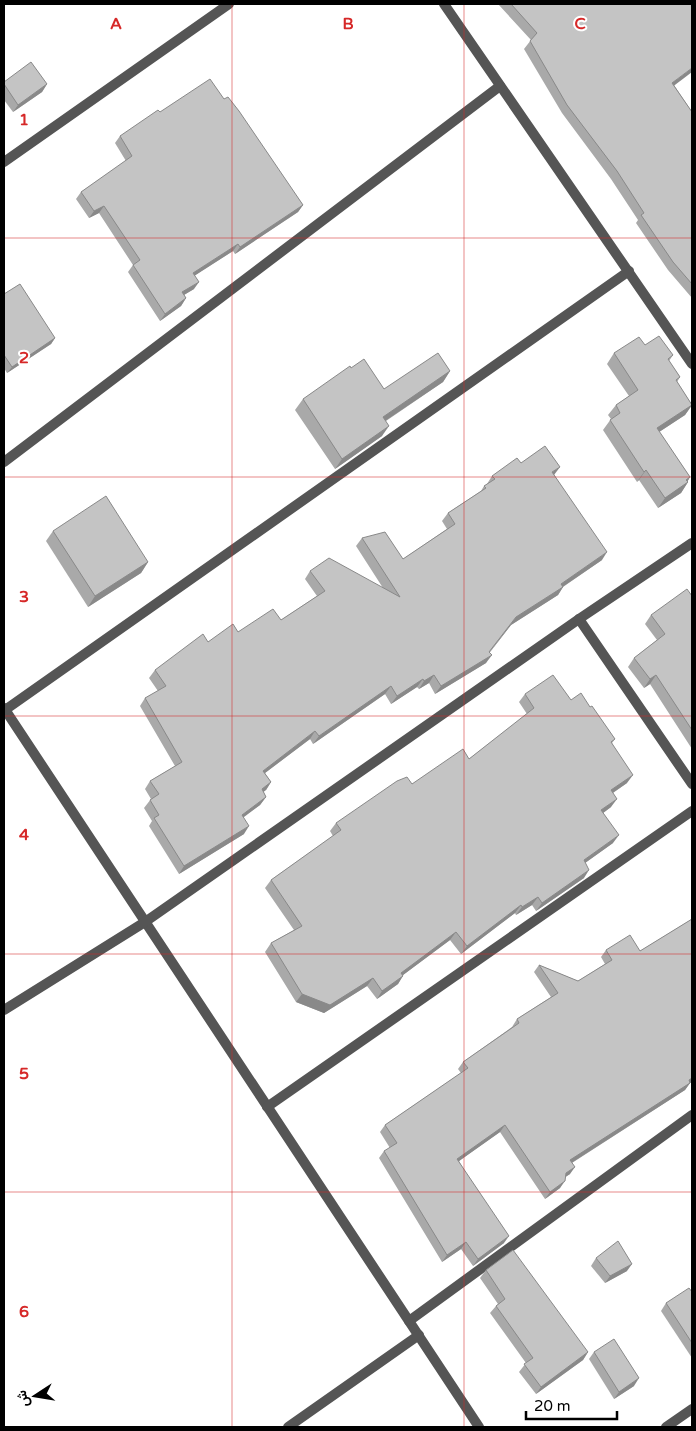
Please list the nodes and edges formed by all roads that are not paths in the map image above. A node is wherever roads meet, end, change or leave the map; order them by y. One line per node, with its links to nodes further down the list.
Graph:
1 (229, 4): 4 (street)
2 (444, 4): 3 (street)
3 (500, 86): 5 (street); 7 (street)
4 (4, 162)
5 (629, 271): 6 (street); 10 (street)
6 (692, 364)
7 (4, 462)
8 (692, 543): 9 (street)
9 (580, 618): 11 (street); 13 (street)
10 (4, 709): 13 (street)
11 (692, 784)
12 (692, 812): 15 (street)
13 (145, 922): 14 (street); 15 (street)
14 (4, 1010)
15 (267, 1107): 17 (street)
16 (692, 1116): 17 (street)
17 (409, 1321): 18 (street)
18 (419, 1336): 20 (street); 21 (street)
19 (692, 1409): 22 (street)
20 (288, 1427)
21 (480, 1427)
22 (666, 1427)

